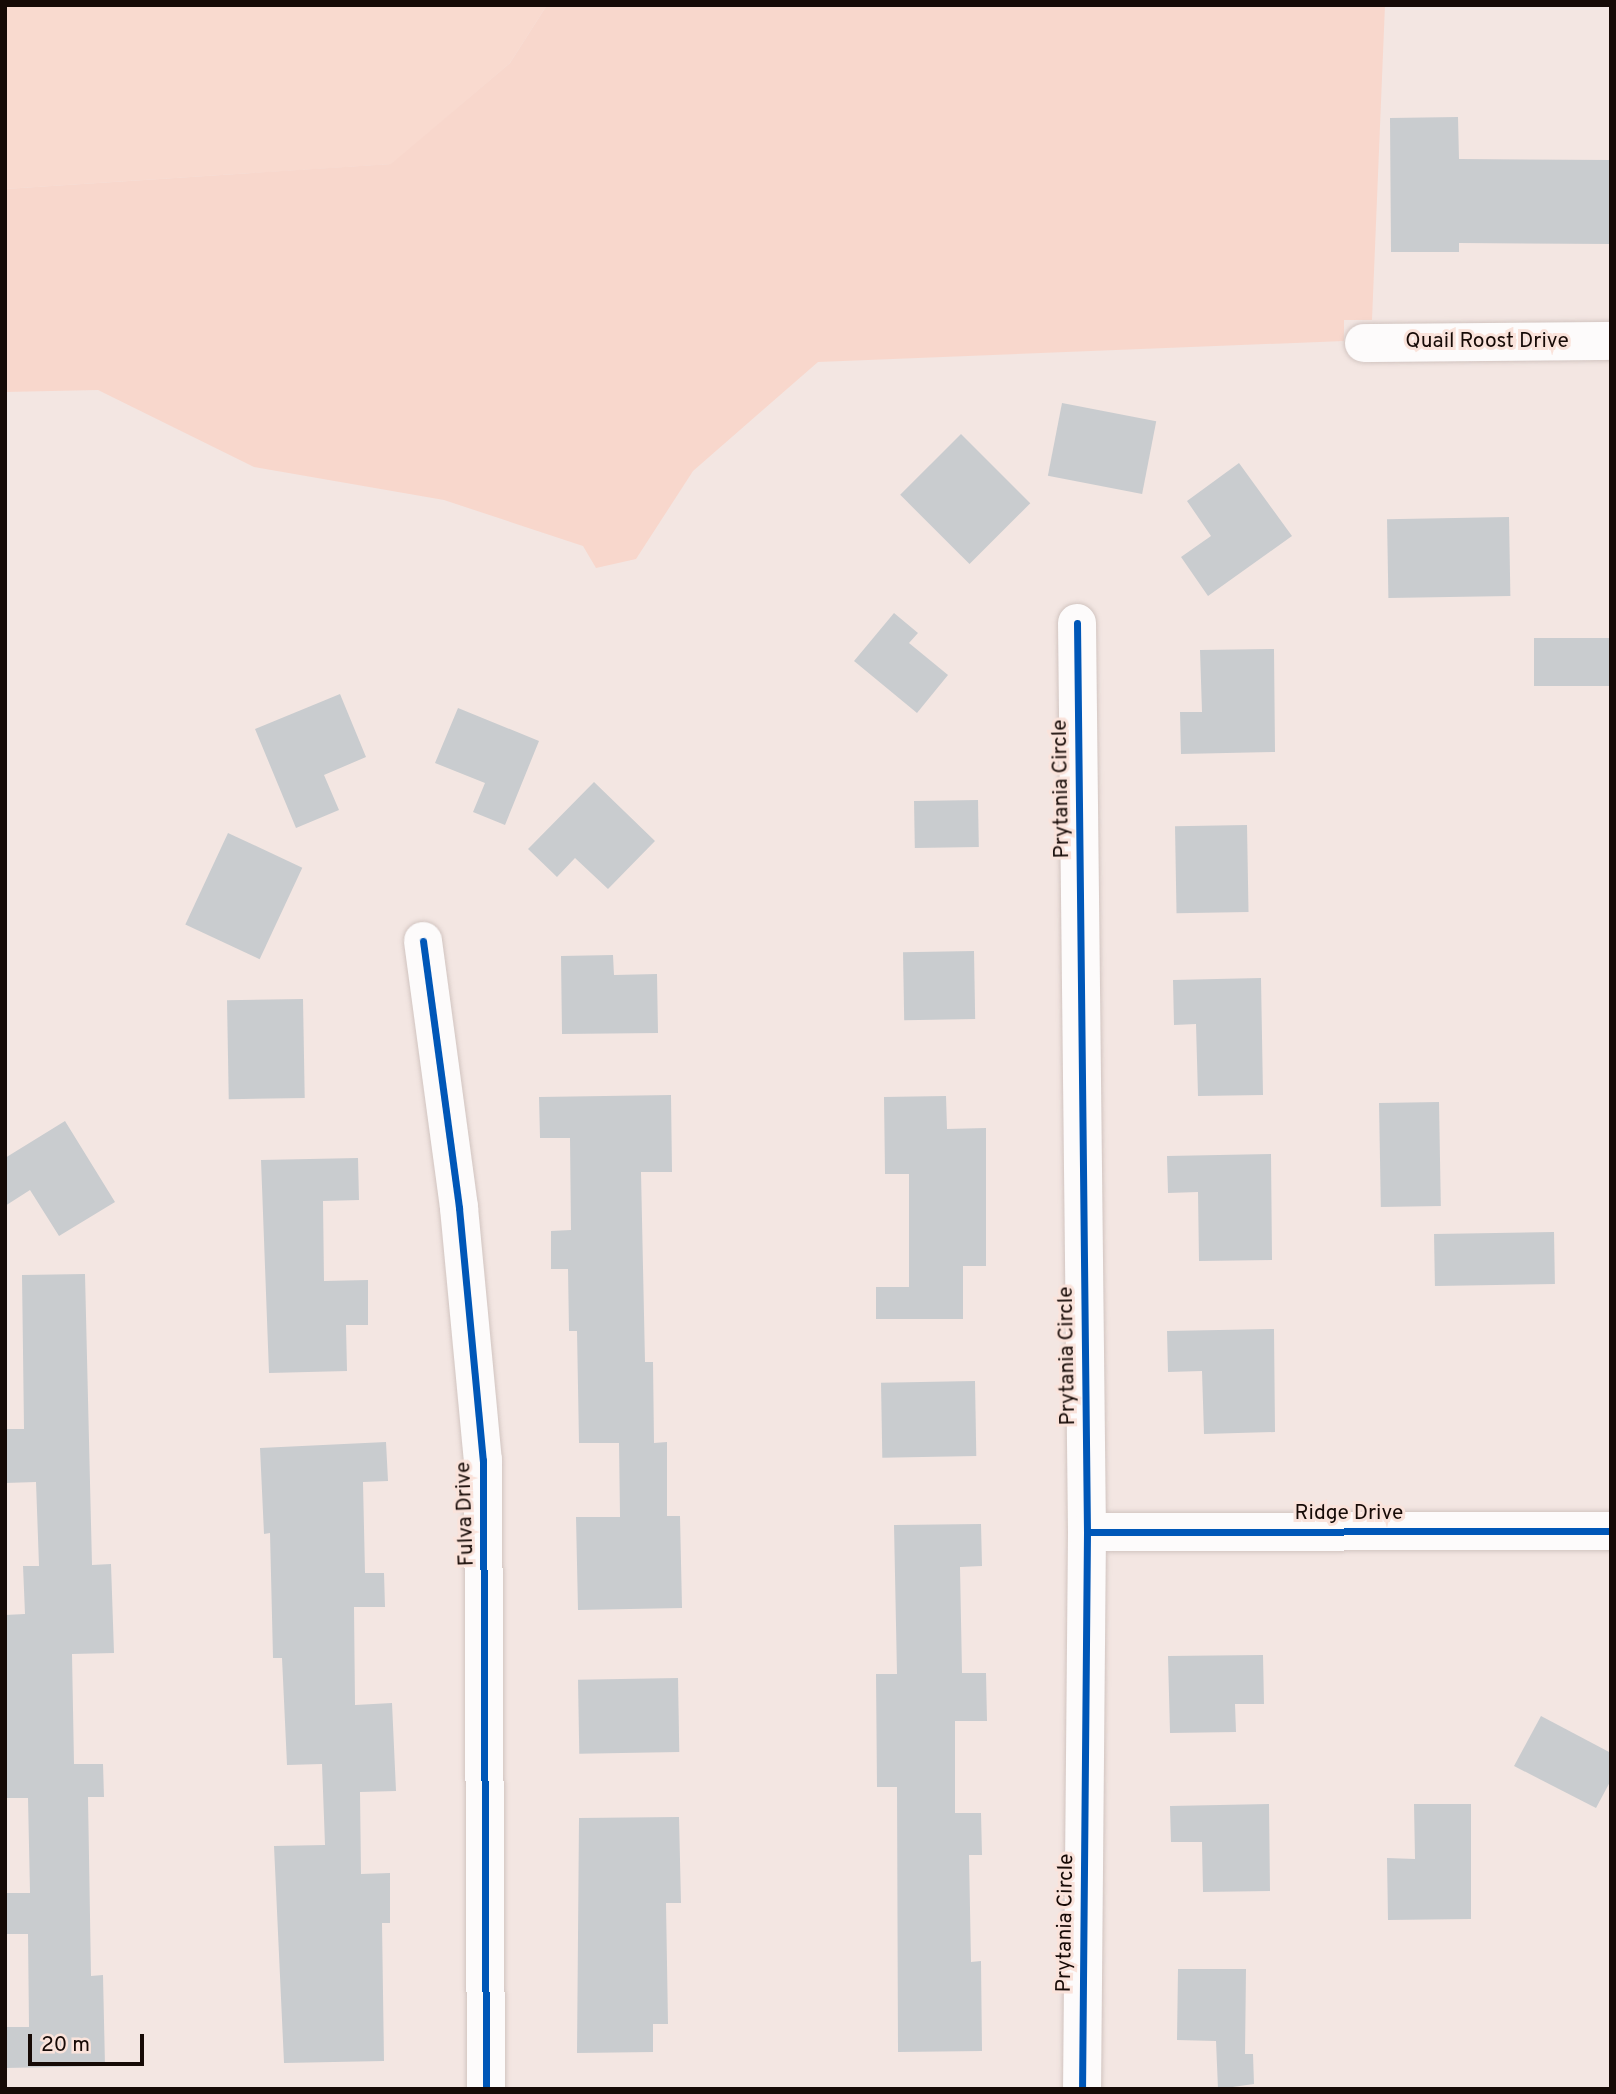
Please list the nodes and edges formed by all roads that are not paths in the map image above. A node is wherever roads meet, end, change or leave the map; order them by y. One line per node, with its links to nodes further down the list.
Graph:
1 (1611, 341): 2 (street, Quail Roost Drive)
2 (1364, 342)
3 (1077, 623): 6 (street, Prytania Circle)
4 (423, 941): 7 (street, Fulva Drive)
5 (1611, 1531): 6 (street, Ridge Drive)
6 (1087, 1532): 8 (street, Prytania Circle)
7 (486, 2089)
8 (1082, 2089)

